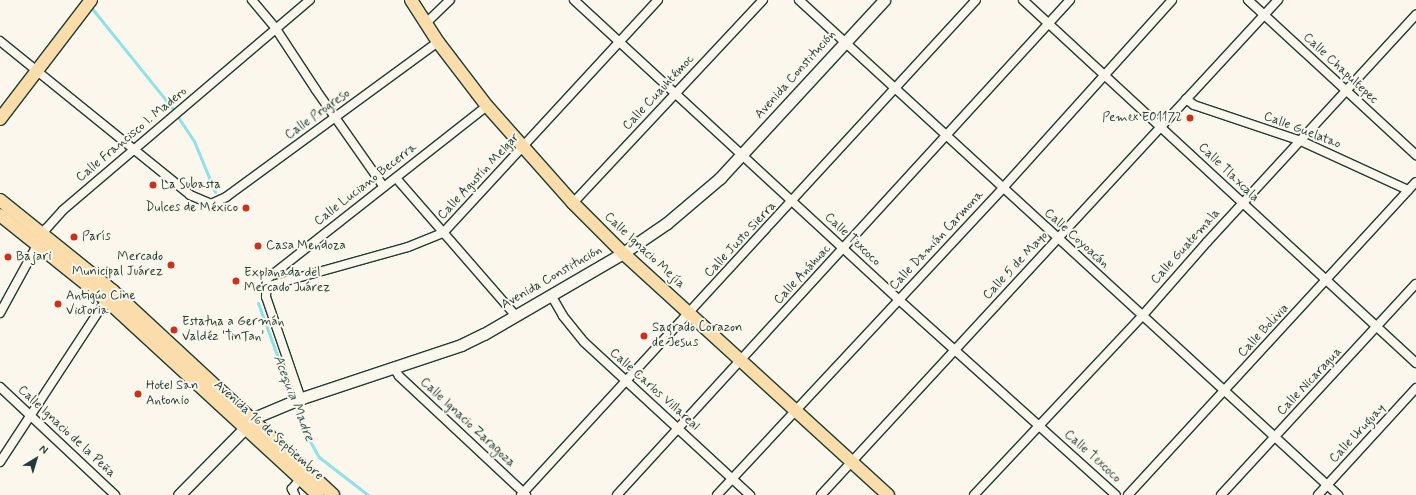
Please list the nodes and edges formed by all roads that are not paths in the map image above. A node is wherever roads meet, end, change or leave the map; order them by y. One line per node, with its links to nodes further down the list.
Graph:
1 (91, 0): 26 (main road)
2 (252, 0): 21 (street)
3 (310, 0): 21 (street, Calle Francisco I. Madero)
4 (410, 0): 19 (main road, Calle Ignacio Mejía)
5 (450, 0): 19 (street)
6 (574, 0): 25 (street, Calle Texcoco)
7 (658, 0): 25 (street, Calle Agustín Melgar)
8 (763, 0): 30 (street, Calle Cuauhtémoc)
9 (799, 0): 23 (street, Calle Coyoacán)
10 (884, 0): 23 (street, Avenida Constitución)
11 (976, 0): 28 (street, Calle Justo Sierra)
12 (1023, 0): 20 (street, Calle Tlaxcala)
13 (1070, 0): 20 (street, Calle Anáhuac)
14 (1172, 0): 27 (street, Calle Damián Carmona)
15 (1248, 0): 17 (street, Calle Chapultepec)
16 (1278, 0): 17 (street, Calle 5 de Mayo)
17 (1264, 15): 29 (street, Calle Chapultepec); 31 (street, Calle 5 de Mayo)
18 (1416, 15): 29 (street, Calle Guatemala)
19 (426, 23): 24 (main road, Calle Ignacio Mejía)
20 (1049, 24): 27 (street, Calle Tlaxcala); 36 (street, Calle Anáhuac)
21 (276, 29): 33 (street); 39 (street, Calle Francisco I. Madero)
22 (0, 41): 26 (street)
23 (846, 41): 28 (street, Calle Coyoacán); 40 (street, Avenida Constitución)
24 (438, 42): 32 (main road, Calle Ignacio Mejía); 33 (street, Calle Progreso)
25 (619, 42): 30 (street, Calle Texcoco); 38 (street, Calle Agustín Melgar)
26 (37, 72): 34 (main road); 39 (street)
27 (1105, 74): 35 (street, Calle Tlaxcala); 45 (street, Calle Damián Carmona)
28 (896, 89): 36 (street, Calle Coyoacán); 48 (street, Calle Justo Sierra)
29 (1347, 91): 37 (street, Calle Guatemala); 41 (street, Calle Chapultepec)
30 (675, 93): 40 (street, Calle Texcoco); 49 (street, Calle Cuauhtémoc)
31 (1186, 99): 35 (street, Calle 5 de Mayo); 37 (street, Calle Guelatao)
32 (487, 106): 38 (main road, Calle Ignacio Mejía); 42 (street, Calle Luciano Becerra)
33 (335, 117): 39 (street, Calle Progreso); 44 (street)
34 (0, 119)
35 (1161, 126): 50 (street, Calle Tlaxcala); 53 (street, Calle 5 de Mayo)
36 (947, 137): 45 (street, Calle Coyoacán); 55 (street, Calle Anáhuac)
37 (1301, 141): 46 (street, Calle Guelatao); 50 (street, Calle Guatemala)
38 (522, 148): 49 (main road, Calle Ignacio Mejía); 52 (street, Calle Agustín Melgar)
39 (134, 150): 54 (street, Calle Francisco I. Madero)
40 (742, 155): 48 (street, Calle Texcoco); 56 (street, Avenida Constitución)
41 (1416, 155)
42 (396, 178): 44 (street, Calle Luciano Becerra); 52 (street)
43 (1416, 182): 46 (street, Calle Bolivia)
44 (384, 186): 59 (street, Calle Luciano Becerra)
45 (1002, 189): 53 (street, Calle Coyoacán); 62 (street, Calle Damián Carmona)
46 (1408, 190): 57 (street, Calle Bolivia)
47 (0, 200): 54 (main road, Avenida 16 de Septiembre)
48 (793, 202): 55 (street, Calle Texcoco); 63 (street, Calle Justo Sierra)
49 (573, 203): 56 (main road, Calle Ignacio Mejía)
50 (1242, 203): 57 (street, Calle Tlaxcala); 65 (street, Calle Guatemala)
51 (0, 215): 54 (main road, Avenida 16 de Septiembre)
52 (443, 233): 59 (street, Calle Agustín Melgar); 66 (street)
53 (1057, 238): 65 (street, Calle Coyoacán); 68 (street, Calle 5 de Mayo)
54 (41, 239): 61 (main road, Avenida 16 de Septiembre); 64 (street, Calle Francisco I. Madero)
55 (843, 249): 62 (street, Calle Texcoco); 69 (street, Calle Anáhuac)
56 (623, 253): 60 (street, Avenida Constitución); 63 (main road, Calle Ignacio Mejía)
57 (1326, 281): 67 (street, Calle Tlaxcala); 75 (street, Calle Bolivia)
58 (1416, 284): 67 (street, Calle Nicaragua)
59 (265, 287): 76 (street)
60 (552, 295): 66 (street, Avenida Constitución); 72 (street, Calle Carlos Villareal)
61 (110, 296): 78 (street); 79 (main road, Avenida 16 de Septiembre)
62 (898, 299): 68 (street, Calle Texcoco); 77 (street, Calle Damián Carmona)
63 (690, 312): 69 (main road, Calle Ignacio Mejía); 72 (street, Calle Justo Sierra)
64 (0, 313)
65 (1142, 315): 75 (street, Calle Coyoacán); 80 (street, Calle Guatemala)
66 (516, 316): 71 (street, Avenida Constitución)
67 (1377, 327): 70 (street, Calle Tlaxcala); 82 (street, Calle Nicaragua)
68 (955, 349): 80 (street, Calle Texcoco); 83 (street, Calle 5 de Mayo)
69 (741, 359): 77 (main road, Calle Ignacio Mejía); 81 (street, Calle Anáhuac)
70 (1416, 363)
71 (393, 367): 76 (street, Avenida Constitución); 89 (street, Calle Ignacio Zaragoza)
72 (626, 381): 81 (street, Calle Carlos Villareal); 89 (street, Calle Justo Sierra)
73 (0, 387): 78 (street, Calle Ignacio de la Peña)
74 (1416, 388): 87 (street, Calle Uruguay)
75 (1224, 391): 82 (street, Calle Coyoacán); 101 (street, Calle Bolivia)
76 (300, 399): 79 (street, Avenida Constitución)
77 (795, 409): 83 (main road, Calle Ignacio Mejía); 85 (street, Calle Damián Carmona)
78 (29, 415): 84 (street); 90 (street, Calle Ignacio de la Peña)
79 (248, 425): 86 (main road, Avenida 16 de Septiembre); 91 (street, Avenida Constitución); 93 (main road, Avenida 16 de Septiembre)
80 (1038, 425): 99 (street, Calle Guatemala); 100 (street, Calle Texcoco)
81 (679, 428): 85 (street, Calle Carlos Villareal); 94 (street, Calle Anáhuac)
82 (1275, 437): 87 (street, Calle Coyoacán); 102 (street, Calle Nicaragua)
83 (852, 461): 97 (street, Calle 5 de Mayo); 98 (main road, Calle Ignacio Mejía)
84 (0, 462)
85 (732, 478): 95 (street, Calle Damián Carmona); 96 (street, Calle Carlos Villareal)
86 (300, 479): 88 (street); 92 (main road, Avenida 16 de Septiembre)
87 (1327, 485): 103 (street, Calle Uruguay); 104 (street, Calle Coyoacán)
88 (291, 493)
89 (523, 494)
90 (115, 495)
91 (179, 495)
92 (318, 495)
93 (333, 495)
94 (617, 495)
95 (717, 495)
96 (750, 495)
97 (821, 495)
98 (888, 495)
99 (974, 495)
100 (1116, 495)
101 (1128, 495)
102 (1221, 495)
103 (1318, 495)
104 (1338, 495)

